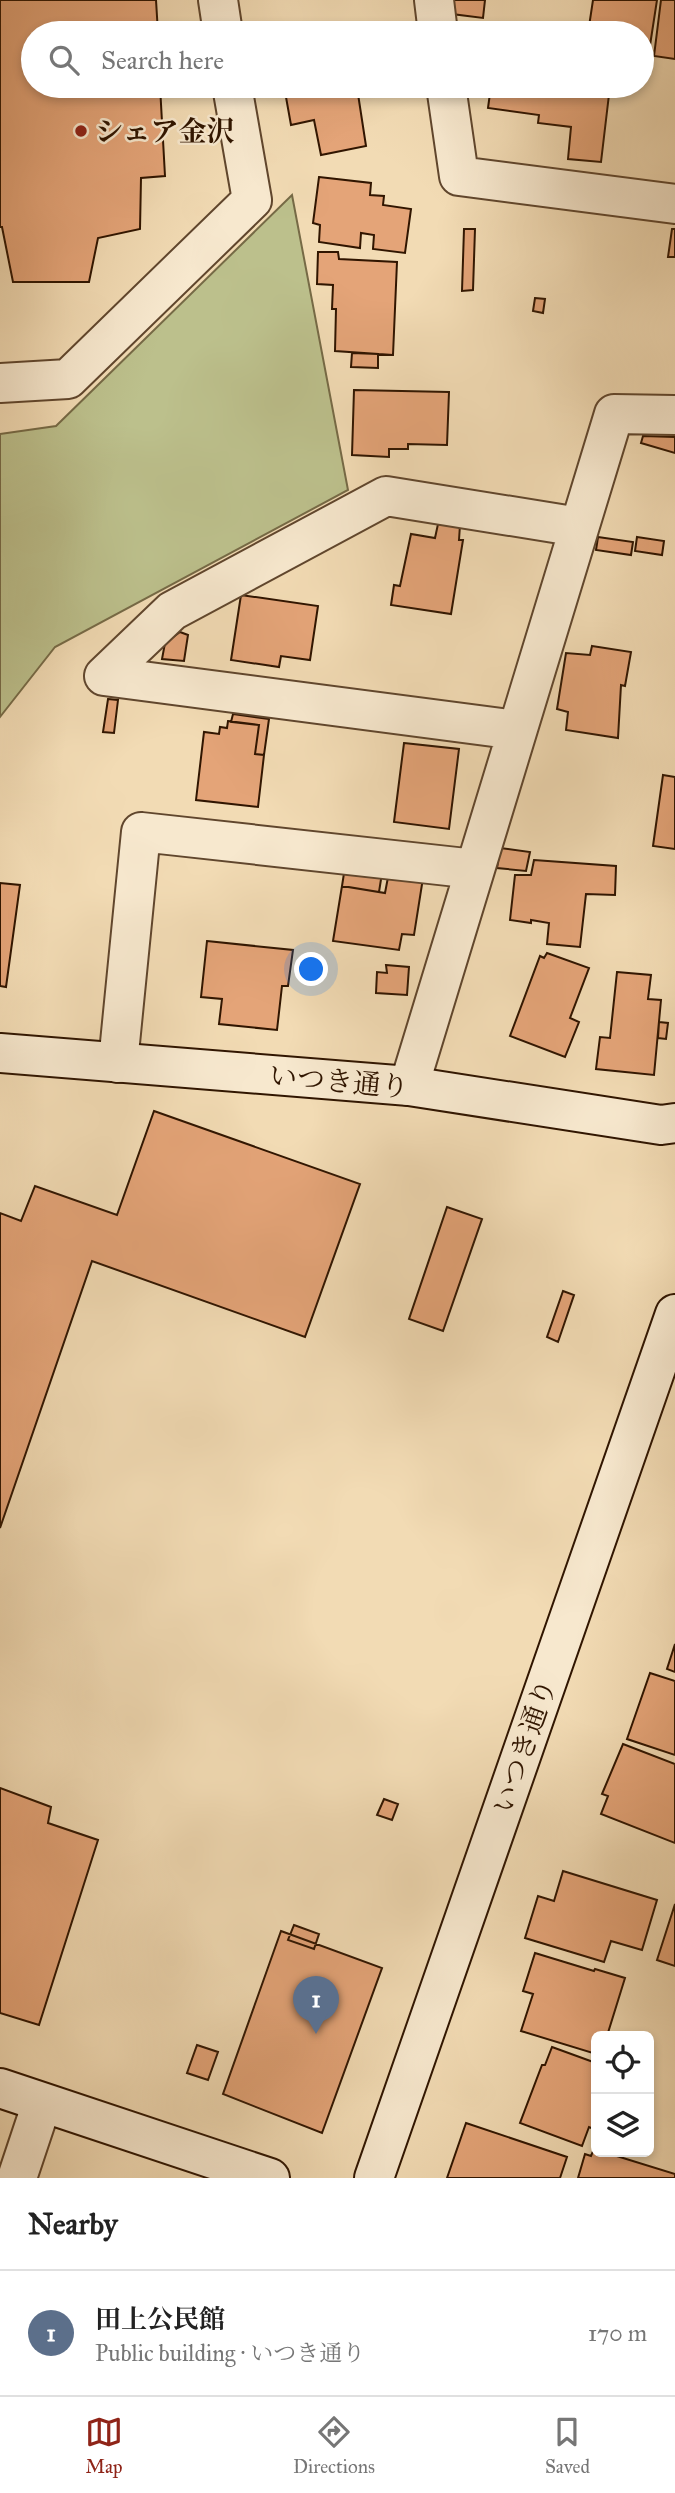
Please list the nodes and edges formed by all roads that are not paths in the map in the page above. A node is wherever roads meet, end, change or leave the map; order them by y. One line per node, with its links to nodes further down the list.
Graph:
1 (218, 0): 3 (street)
2 (434, 0): 4 (street)
3 (221, 21)
4 (437, 21)
5 (234, 98): 8 (street)
6 (448, 98): 7 (street)
7 (675, 204)
8 (0, 383)
9 (675, 415): 10 (street)
10 (579, 527): 11 (street); 11 (street)
11 (517, 730): 12 (street)
12 (475, 869): 14 (street); 15 (street)
13 (0, 1053): 14 (street, いつき通り)
14 (118, 1063): 15 (street, いつき通り)
15 (409, 1086): 16 (street, いつき通り)
16 (675, 1123)
17 (675, 1314): 22 (street, いつき通り)
18 (0, 2088): 19 (street)
19 (42, 2103): 20 (street); 21 (street)
20 (17, 2178)
21 (270, 2178)
22 (374, 2178)

